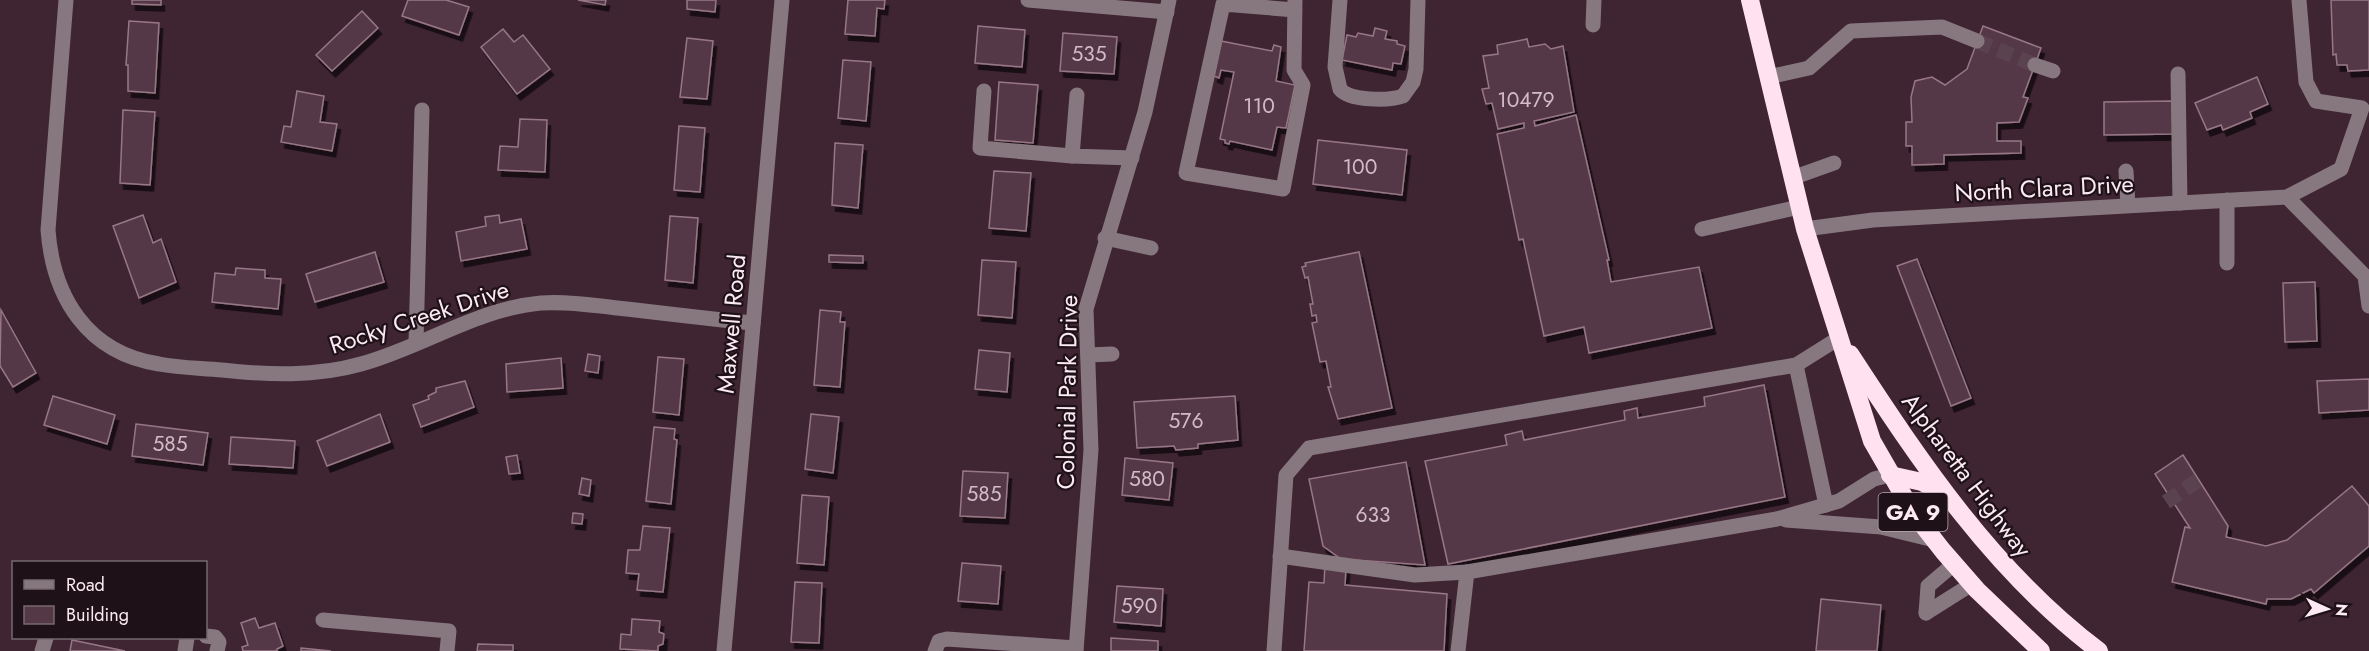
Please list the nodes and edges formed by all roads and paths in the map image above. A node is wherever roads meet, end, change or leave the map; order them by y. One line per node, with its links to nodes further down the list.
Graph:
1 (66, 0): 39 (street, Rocky Creek Drive)
2 (782, 0): 37 (street, Maxwell Road)
3 (1028, 0): 10 (street)
4 (1340, 0): 5 (street)
5 (1418, 0)
6 (1594, 0): 11 (street)
7 (1750, 0): 16 (highway, Alpharetta Highway / GA 9)
8 (2299, 0): 19 (street)
9 (1295, 5): 9 (street)
10 (1168, 6): 22 (street, Colonial Park Drive)
11 (1593, 25)
12 (1977, 41): 16 (street)
13 (2035, 65): 14 (street)
14 (2053, 71)
15 (2178, 74): 28 (street)
16 (1768, 77): 25 (highway, Alpharetta Highway / GA 9)
17 (984, 91): 21 (street)
18 (1077, 95): 21 (street)
19 (2365, 108): 26 (street)
20 (422, 110): 39 (street)
21 (1072, 156): 22 (street)
22 (1132, 158): 33 (street, Colonial Park Drive)
23 (1834, 163): 25 (street)
24 (2126, 171): 29 (street)
25 (1792, 178): 30 (highway, Alpharetta Highway / GA 9)
26 (2286, 197): 27 (street, North Clara Drive); 36 (street)
27 (2227, 200): 28 (street, North Clara Drive); 35 (street)
28 (2180, 202): 29 (street, North Clara Drive)
29 (2128, 206): 32 (street, North Clara Drive)
30 (1799, 207): 31 (street); 32 (highway, Alpharetta Highway / GA 9)
31 (1702, 229)
32 (1805, 229): 38 (highway, Alpharetta Highway / GA 9)
33 (1105, 238): 34 (street); 41 (street, Colonial Park Drive)
34 (1151, 248)
35 (2227, 263)
36 (2369, 306)
37 (753, 323): 39 (street, Rocky Creek Drive); 57 (street, Maxwell Road)
38 (1839, 338): 42 (street); 43 (highway, Alpharetta Highway / GA 9); 44 (highway, Alpharetta Highway / GA 9)
39 (416, 343)
40 (1112, 354): 41 (street)
41 (1088, 355): 54 (street, Colonial Park Drive)
42 (1796, 365): 45 (street); 48 (street)
43 (1890, 475): 44 (highway); 45 (street); 47 (highway, Alpharetta Highway / GA 9)
44 (1949, 498): 62 (highway, Alpharetta Highway / GA 9)
45 (1826, 505): 46 (street)
46 (1777, 519): 47 (street); 50 (street)
47 (1934, 540): 49 (highway, Alpharetta Highway / GA 9)
48 (1280, 556): 50 (street); 59 (street)
49 (1954, 564): 51 (highway, Alpharetta Highway / GA 9); 51 (street)
50 (1467, 572): 60 (street)
51 (1972, 584): 61 (highway, Alpharetta Highway / GA 9)
52 (323, 620): 56 (street)
53 (207, 636): 55 (street)
54 (1076, 649): 58 (street)
55 (217, 651)
56 (447, 651)
57 (724, 651)
58 (935, 651)
59 (1274, 651)
60 (1458, 651)
61 (2042, 651)
62 (2099, 651)

